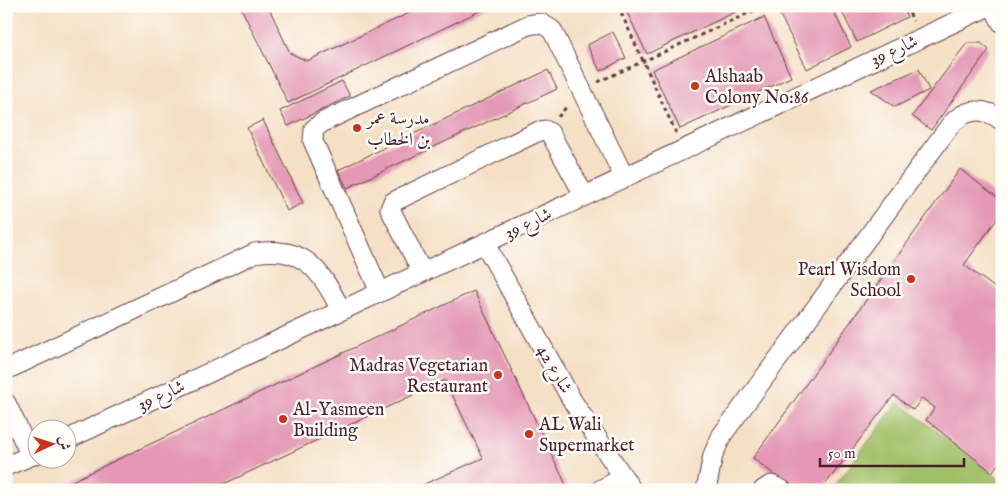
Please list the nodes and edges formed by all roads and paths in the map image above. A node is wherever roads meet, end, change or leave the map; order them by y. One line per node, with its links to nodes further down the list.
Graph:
1 (618, 6): 6 (path)
2 (764, 6): 6 (path)
3 (988, 6): 10 (street, شارع 39)
4 (993, 6): 5 (street)
5 (1002, 23)
6 (643, 61): 7 (path); 10 (path)
7 (580, 90): 9 (path); 11 (street); 15 (street)
8 (1002, 121): 24 (street)
9 (548, 131): 12 (street); 14 (street)
10 (684, 149): 11 (street, شارع 39)
11 (624, 177): 12 (street, شارع 39)
12 (584, 196): 13 (street, شارع 39)
13 (485, 244): 14 (street, شارع 39); 22 (street, شارع 42)
14 (422, 272): 15 (street, شارع 39)
15 (380, 292): 16 (street, شارع 39)
16 (341, 310): 17 (street); 19 (street, شارع 39)
17 (6, 370)
18 (6, 403): 20 (street)
19 (78, 434)
20 (24, 459): 21 (street)
21 (6, 480)
22 (628, 484): 23 (street)
23 (600, 490)
24 (706, 490)
25 (763, 490): 26 (street)
26 (782, 490)

